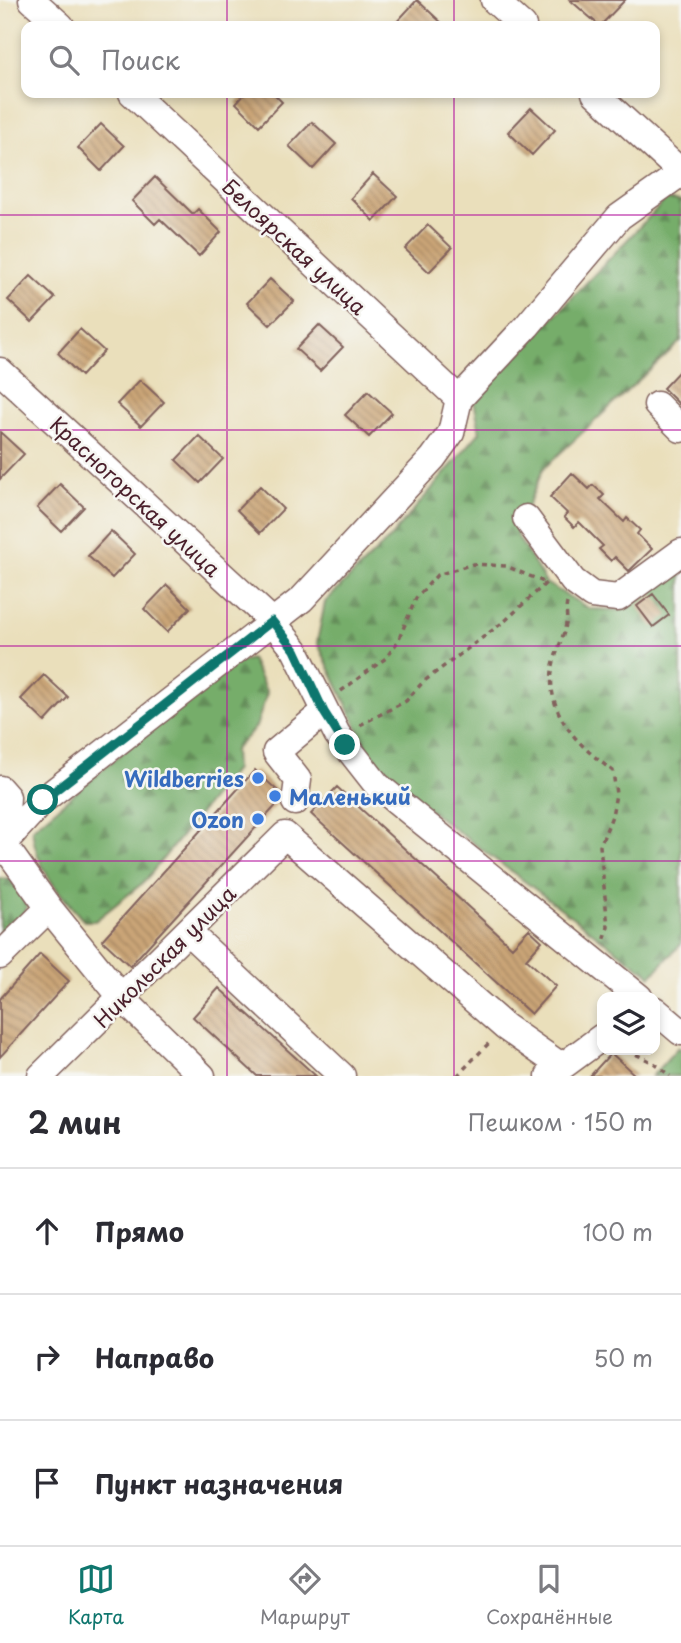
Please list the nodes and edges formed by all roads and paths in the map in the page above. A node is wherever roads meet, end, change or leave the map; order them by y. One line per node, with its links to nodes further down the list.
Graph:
1 (33, 0): 3 (street)
2 (494, 0): 4 (street)
3 (56, 21)
4 (517, 21)
5 (137, 98): 9 (street, Белоярская улица)
6 (600, 98): 7 (street)
7 (681, 172): 9 (street)
8 (0, 371): 16 (street, Красногорская улица)
9 (459, 399): 16 (street)
10 (657, 405): 11 (street)
11 (681, 429)
12 (526, 518): 14 (street)
13 (681, 552): 14 (street)
14 (573, 581): 15 (path); 24 (path)
15 (545, 583): 17 (path); 17 (path)
16 (272, 621): 17 (street, Красногорская улица); 20 (street)
17 (326, 714): 19 (street); 24 (street, Красногорская улица)
18 (4, 793): 20 (street)
19 (295, 802)
20 (2, 846): 21 (street)
21 (49, 908): 23 (street); 26 (street)
22 (188, 932): 26 (street, Никольская улица); 28 (street, Никольская улица); 35 (street)
23 (0, 956)
24 (599, 963): 25 (street, Красногорская улица)
25 (633, 992)
26 (122, 998): 33 (street, Никольская улица); 34 (street)
27 (660, 1014): 29 (street)
28 (505, 1027): 32 (street); 36 (path)
29 (681, 1032)
30 (597, 1041): 32 (street)
31 (637, 1055): 37 (path)
32 (555, 1071)
33 (41, 1076)
34 (202, 1076)
35 (342, 1076)
36 (457, 1076)
37 (670, 1076)

